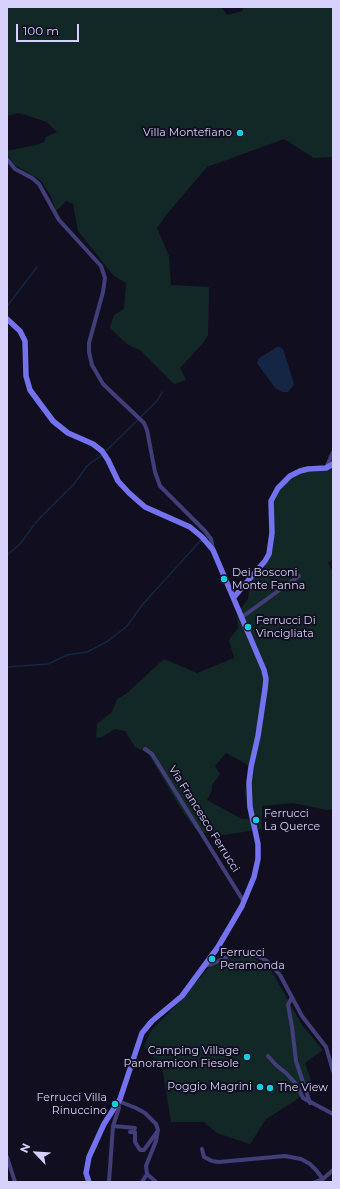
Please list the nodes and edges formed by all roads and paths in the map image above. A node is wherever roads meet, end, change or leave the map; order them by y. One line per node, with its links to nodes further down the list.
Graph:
1 (7, 159): 6 (street)
2 (7, 319): 6 (main road, Via Francesco Ferrucci)
3 (333, 452): 5 (street)
4 (333, 464): 5 (main road)
5 (326, 468): 8 (main road)
6 (213, 550): 8 (main road, Via Francesco Ferrucci)
7 (299, 576): 9 (street)
8 (234, 597): 9 (main road, Via Francesco Ferrucci)
9 (242, 617): 11 (main road, Via Francesco Ferrucci)
10 (144, 749): 11 (street, Via Francesco Ferrucci)
11 (244, 902): 12 (main road, Via Francesco Ferrucci)
12 (204, 966): 13 (street); 16 (main road, Via Francesco Ferrucci)
13 (292, 997): 15 (street); 17 (street)
14 (268, 1056): 17 (street)
15 (333, 1071)
16 (118, 1101): 19 (street); 21 (street); 29 (main road, Via Francesco Ferrucci)
17 (310, 1103): 18 (street)
18 (333, 1114)
19 (113, 1126): 20 (street); 30 (street)
20 (135, 1128)
21 (158, 1130): 22 (street); 26 (street)
22 (130, 1132)
23 (202, 1149): 27 (street)
24 (7, 1157): 28 (street)
25 (333, 1170): 27 (street)
26 (147, 1174): 31 (street); 32 (street)
27 (323, 1179): 33 (street)
28 (15, 1182)
29 (89, 1182)
30 (109, 1182)
31 (142, 1182)
32 (156, 1182)
33 (315, 1182)

